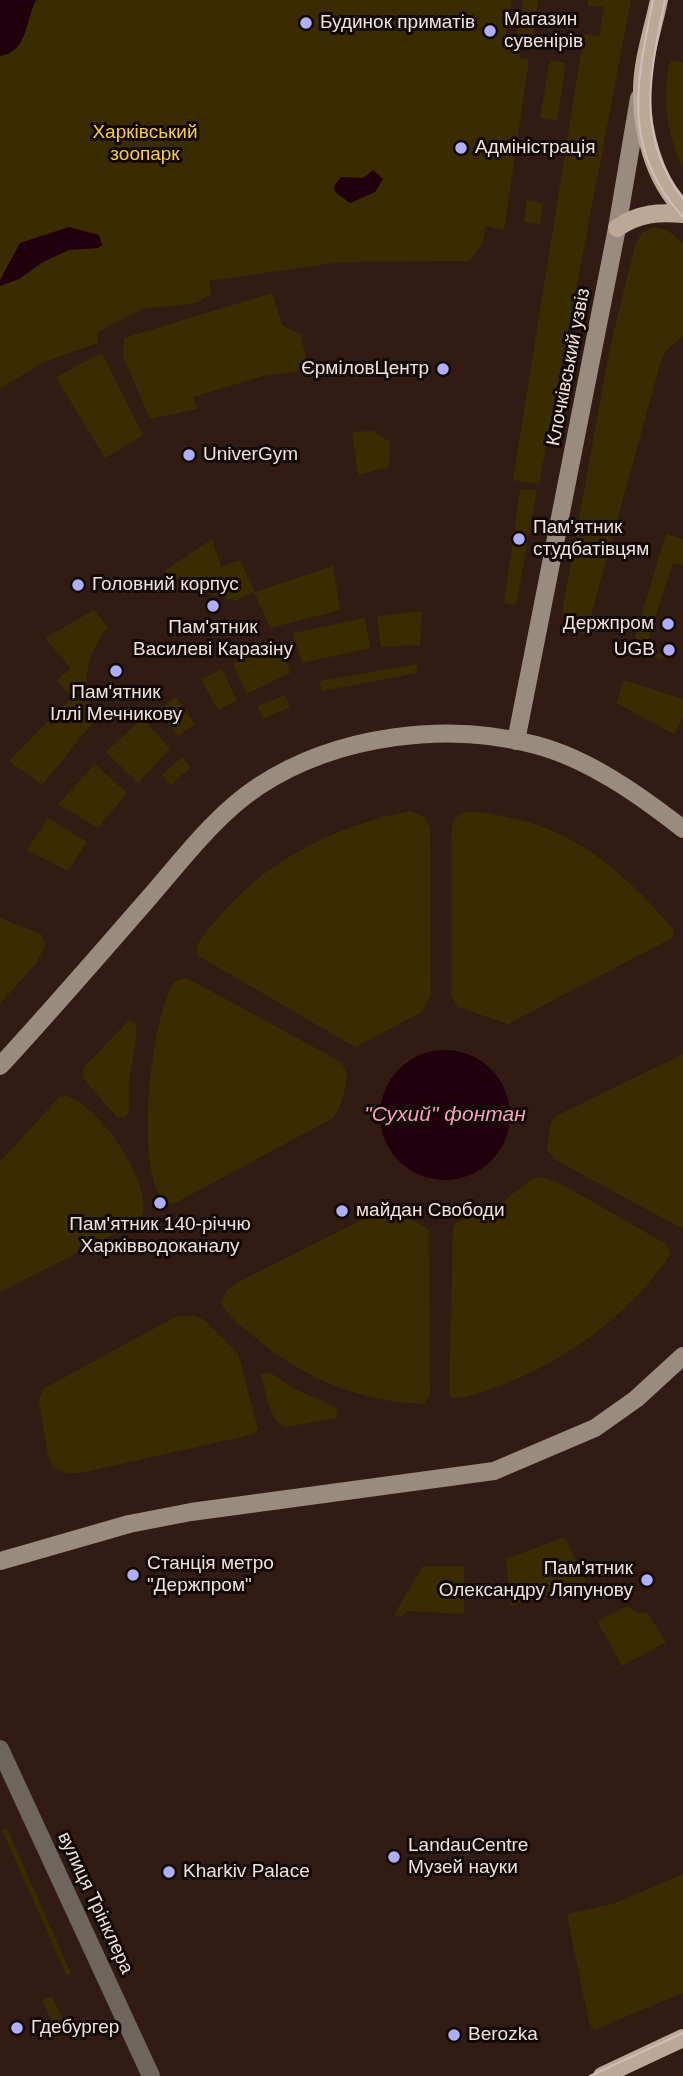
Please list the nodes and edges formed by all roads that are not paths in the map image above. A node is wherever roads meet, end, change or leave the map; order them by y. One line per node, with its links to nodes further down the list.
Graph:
1 (659, 0): 2 (main road, Клочківський узвіз)
2 (642, 88): 3 (main road); 4 (main road, Клочківський узвіз)
3 (683, 211): 4 (main road)
4 (617, 228): 5 (main road, Клочківський узвіз)
5 (516, 741): 6 (main road); 7 (main road)
6 (683, 829)
7 (0, 1066)
8 (683, 1356): 9 (main road)
9 (0, 1561)
10 (0, 1748): 12 (street, вулиця Трінклера)
11 (683, 2038): 13 (main road)
12 (151, 2076)
13 (602, 2076)

